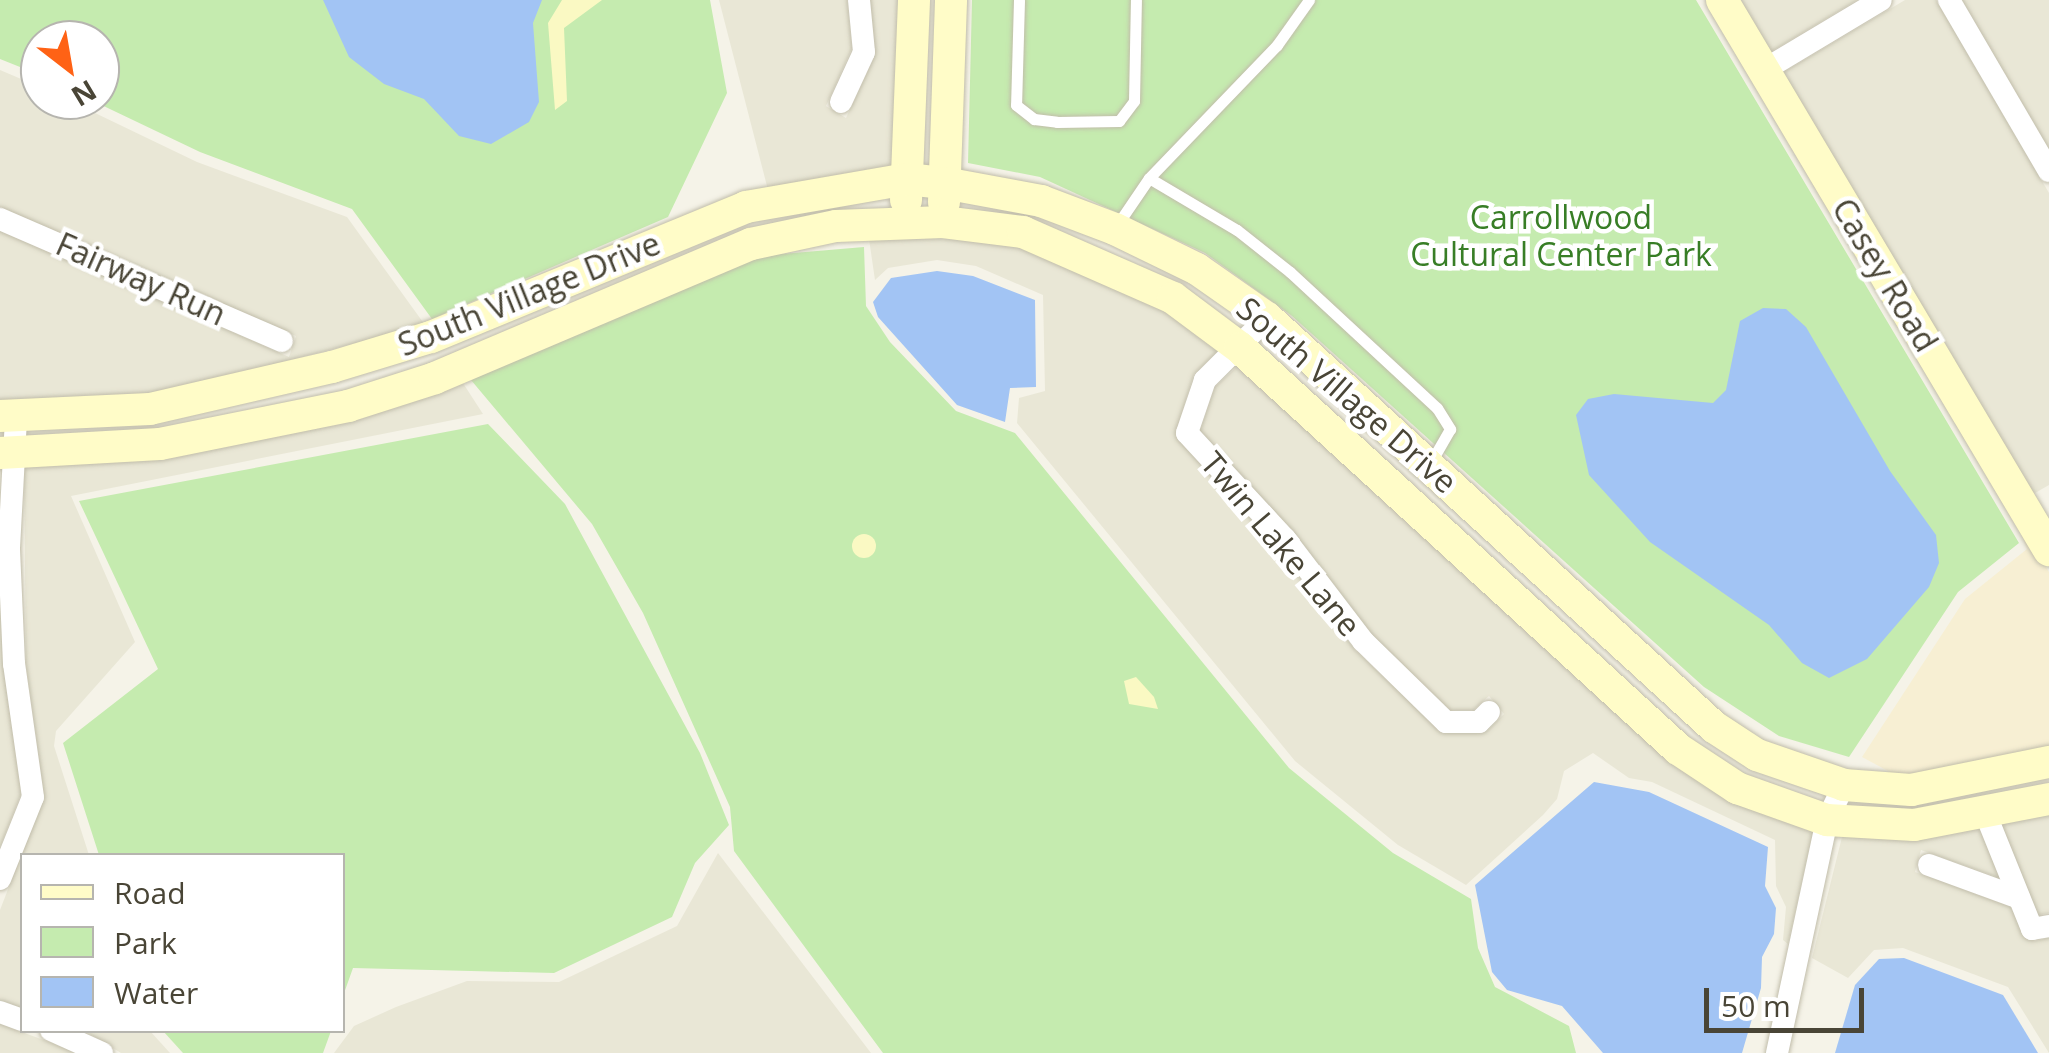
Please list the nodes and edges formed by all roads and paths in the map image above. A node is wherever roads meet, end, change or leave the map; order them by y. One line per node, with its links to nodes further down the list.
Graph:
1 (859, 0): 11 (street)
2 (914, 0): 13 (street)
3 (951, 0): 15 (street)
4 (1019, 0): 5 (lane)
5 (1136, 0)
6 (1310, 0): 14 (lane)
7 (1722, 0): 10 (street, Casey Road)
8 (1881, 0): 10 (street)
9 (1949, 0): 12 (street)
10 (1764, 70): 26 (street, Casey Road)
11 (840, 102)
12 (2049, 172)
13 (906, 178): 15 (street, South Village Drive); 17 (street); 23 (street, South Village Drive)
14 (1149, 178): 19 (lane); 25 (lane)
15 (944, 183): 18 (street); 19 (street, South Village Drive)
16 (0, 219): 21 (street, Fairway Run)
17 (906, 222): 18 (street, South Village Drive); 24 (street, South Village Drive)
18 (943, 222): 22 (street, South Village Drive)
19 (1115, 228): 20 (street, South Village Drive)
20 (1267, 318): 22 (street, Twin Lake Lane); 25 (street, South Village Drive)
21 (282, 342)
22 (1240, 348): 27 (street, Twin Lake Lane); 32 (street, South Village Drive)
23 (8, 417): 24 (street)
24 (6, 453): 34 (street)
25 (1429, 466): 29 (street, South Village Drive)
26 (2049, 550)
27 (1489, 712)
28 (2049, 762): 29 (street, South Village Drive)
29 (1844, 784): 32 (street)
30 (2049, 799): 31 (street, South Village Drive)
31 (1986, 814): 32 (street, South Village Drive); 35 (street)
32 (1827, 820): 39 (street)
33 (1929, 865): 35 (street)
34 (0, 878)
35 (2020, 898): 36 (street)
36 (2049, 926)
37 (58, 1033): 38 (street)
38 (102, 1053)
39 (1777, 1053)

